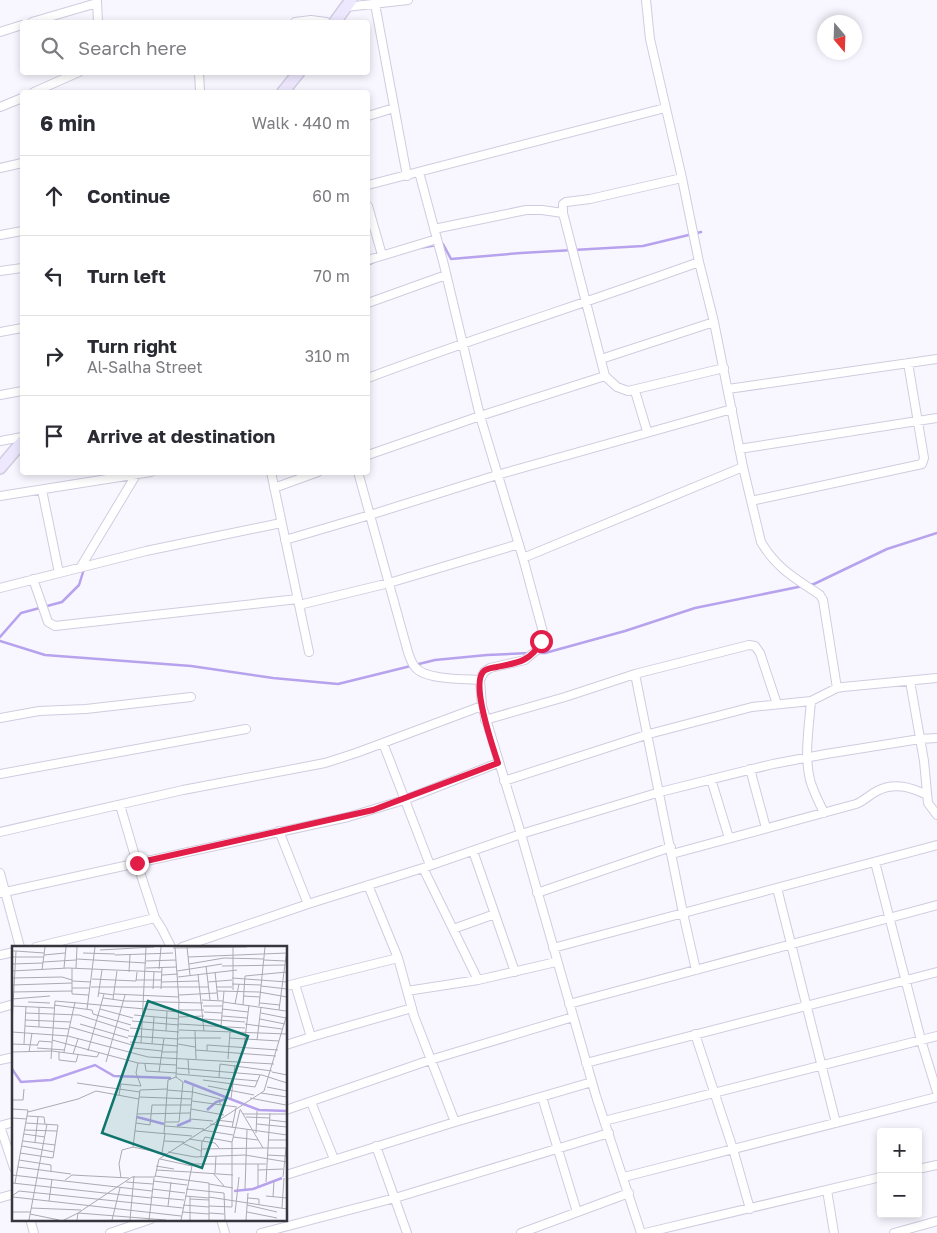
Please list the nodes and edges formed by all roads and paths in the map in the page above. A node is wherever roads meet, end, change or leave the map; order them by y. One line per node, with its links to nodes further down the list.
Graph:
1 (408, 0): 5 (street)
2 (646, 0): 20 (street)
3 (97, 1): 6 (street); 7 (street)
4 (349, 3): 5 (street); 8 (street)
5 (375, 4): 19 (street)
6 (38, 20)
7 (98, 20)
8 (336, 20)
9 (20, 26): 10 (street)
10 (0, 32)
11 (74, 75): 14 (street)
12 (199, 75): 15 (street)
13 (297, 75): 16 (street)
14 (48, 89)
15 (200, 90)
16 (285, 90)
17 (20, 99): 18 (street)
18 (0, 107)
19 (394, 108): 21 (street); 25 (street)
20 (665, 108): 24 (street); 26 (street)
21 (370, 115)
22 (20, 163): 23 (street)
23 (0, 168)
24 (419, 172): 25 (street); 30 (street)
25 (407, 176): 27 (street)
26 (682, 178): 29 (street); 36 (street)
27 (370, 185)
28 (370, 213): 34 (street)
29 (563, 213): 30 (street); 41 (street)
30 (434, 229): 33 (street)
31 (20, 231): 32 (street)
32 (0, 235)
33 (437, 239): 34 (street); 39 (street)
34 (382, 255): 35 (street)
35 (370, 259)
36 (699, 262): 41 (street); 42 (street)
37 (20, 268): 38 (street)
38 (0, 271)
39 (446, 275): 40 (street); 45 (street)
40 (370, 302)
41 (586, 303): 45 (street); 47 (street)
42 (714, 322): 47 (street); 49 (street)
43 (20, 328): 44 (street)
44 (0, 332)
45 (461, 343): 51 (street); 57 (street)
46 (937, 359): 48 (street)
47 (601, 360): 50 (street)
48 (908, 363): 52 (street); 59 (street)
49 (724, 368): 52 (street); 54 (street)
50 (605, 376): 54 (street); 57 (street)
51 (370, 377)
52 (728, 389): 56 (street)
53 (20, 391): 55 (street)
54 (636, 391): 60 (street)
55 (0, 395)
56 (732, 409): 60 (street); 64 (street)
57 (480, 416): 65 (street); 73 (street)
58 (937, 418): 59 (street)
59 (917, 421): 64 (street); 77 (street)
60 (647, 432): 73 (street)
61 (20, 437): 62 (street)
62 (0, 441)
63 (20, 444): 66 (street)
64 (739, 450): 67 (street)
65 (370, 454)
66 (0, 468)
67 (743, 468): 77 (street); 82 (street)
68 (130, 475): 75 (street)
69 (135, 475): 83 (street)
70 (272, 475): 74 (street)
71 (310, 475): 74 (street)
72 (359, 475): 78 (street)
73 (497, 475): 78 (street); 81 (street)
74 (274, 488): 79 (street)
75 (42, 490): 76 (street); 84 (street)
76 (0, 496)
77 (751, 501): 94 (street)
78 (370, 515): 80 (street); 86 (street)
79 (281, 523): 80 (street); 83 (street)
80 (285, 540): 88 (street)
81 (519, 544): 82 (street); 86 (street)
82 (523, 558): 92 (street)
83 (80, 568): 84 (street)
84 (59, 573): 85 (street)
85 (33, 579): 87 (street); 88 (street)
86 (389, 583): 88 (street); 92 (street)
87 (0, 588)
88 (298, 602): 89 (street)
89 (309, 652)
90 (635, 674): 97 (street); 100 (street); 102 (street)
91 (937, 678): 93 (street)
92 (480, 680): 98 (street)
93 (910, 681): 94 (street); 103 (street)
94 (837, 688): 96 (street)
95 (191, 697): 99 (street)
96 (811, 701): 97 (street); 106 (street)
97 (778, 704): 102 (street)
98 (482, 706): 100 (street); 105 (street)
99 (0, 718)
100 (485, 720): 107 (street)
101 (246, 729): 109 (street)
102 (648, 734): 111 (street); 112 (street)
103 (920, 738): 104 (street); 106 (street); 113 (street)
104 (937, 738)
105 (382, 743): 114 (street); 115 (street)
106 (807, 757): 108 (street); 116 (street)
107 (498, 763): 111 (street); 114 (street)
108 (750, 769): 110 (street); 118 (street)
109 (0, 774)
110 (711, 779): 112 (street); 122 (street)
111 (504, 780): 121 (street)
112 (660, 792): 121 (street); 125 (street)
113 (927, 796): 116 (street); 117 (street)
114 (404, 800): 119 (street); 128 (street)
115 (120, 805): 120 (street); 127 (street)
116 (824, 813): 118 (street)
117 (937, 815)
118 (766, 828): 122 (street)
119 (279, 831): 127 (street); 134 (street)
120 (0, 832)
121 (521, 834): 124 (street); 133 (street)
122 (729, 838): 125 (street)
123 (937, 845): 126 (street)
124 (472, 851): 128 (street); 137 (street)
125 (671, 851): 133 (street); 136 (street)
126 (875, 862): 131 (street); 139 (street)
127 (137, 863): 132 (street); 138 (street)
128 (427, 867): 130 (street); 140 (street)
129 (0, 873): 132 (street)
130 (368, 885): 134 (street); 149 (street)
131 (777, 888): 136 (street); 142 (street)
132 (3, 893): 143 (street)
133 (537, 893): 148 (street)
134 (308, 904): 141 (street)
135 (937, 905): 139 (street)
136 (683, 913): 148 (street); 151 (street)
137 (495, 914): 140 (street); 152 (street)
138 (155, 918): 144 (street); 145 (street)
139 (890, 918): 142 (street); 155 (street)
140 (453, 929): 154 (street)
141 (210, 938): 146 (street); 147 (street)
142 (791, 944): 151 (street); 160 (street)
143 (20, 946)
144 (40, 946)
145 (170, 946)
146 (185, 946)
147 (213, 946)
148 (553, 948): 150 (street)
149 (398, 958): 156 (street); 158 (street)
150 (556, 962): 152 (street); 159 (street)
151 (696, 970): 159 (street)
152 (515, 972): 154 (street)
153 (937, 972): 155 (street)
154 (478, 980): 158 (street)
155 (905, 980): 160 (street); 166 (street)
156 (295, 984): 157 (street); 165 (street)
157 (288, 986)
158 (407, 991): 161 (street)
159 (569, 1004): 162 (street)
160 (805, 1006): 163 (street); 170 (street)
161 (412, 1008): 165 (street); 168 (street)
162 (573, 1017): 168 (street); 169 (street)
163 (695, 1034): 169 (street); 172 (street)
164 (937, 1036): 166 (street)
165 (311, 1037): 167 (street)
166 (921, 1040): 170 (street); 173 (street)
167 (288, 1044)
168 (430, 1060): 176 (street); 179 (street)
169 (586, 1063): 171 (street)
170 (821, 1066): 172 (street); 180 (street)
171 (592, 1082): 174 (street); 178 (street)
172 (714, 1092): 178 (street); 184 (street)
173 (937, 1092)
174 (542, 1097): 179 (street); 185 (street)
175 (937, 1097): 180 (street)
176 (311, 1102): 177 (street); 186 (street)
177 (288, 1109)
178 (604, 1121): 182 (street)
179 (455, 1122): 183 (street)
180 (836, 1123): 184 (street)
181 (0, 1126): 187 (street)
182 (609, 1133): 185 (street); 191 (street)
183 (376, 1146): 186 (street); 195 (street)
184 (733, 1148): 191 (street); 196 (street)
185 (557, 1149): 195 (street); 197 (street)
186 (334, 1160): 190 (street)
187 (12, 1162)
188 (937, 1165): 189 (street)
189 (922, 1168)
190 (288, 1174)
191 (624, 1177): 194 (street)
192 (877, 1178): 193 (street)
193 (827, 1190): 196 (street); 210 (street)
194 (629, 1193): 197 (street); 208 (street)
195 (395, 1198): 205 (street); 206 (street)
196 (750, 1208): 209 (street)
197 (577, 1212): 207 (street)
198 (30, 1220): 202 (street)
199 (148, 1220): 203 (street)
200 (221, 1220): 204 (street)
201 (937, 1221): 211 (street)
202 (34, 1233)
203 (110, 1233)
204 (225, 1233)
205 (261, 1233)
206 (407, 1233)
207 (521, 1233)
208 (641, 1233)
209 (646, 1233)
210 (834, 1233)
211 (894, 1233)

